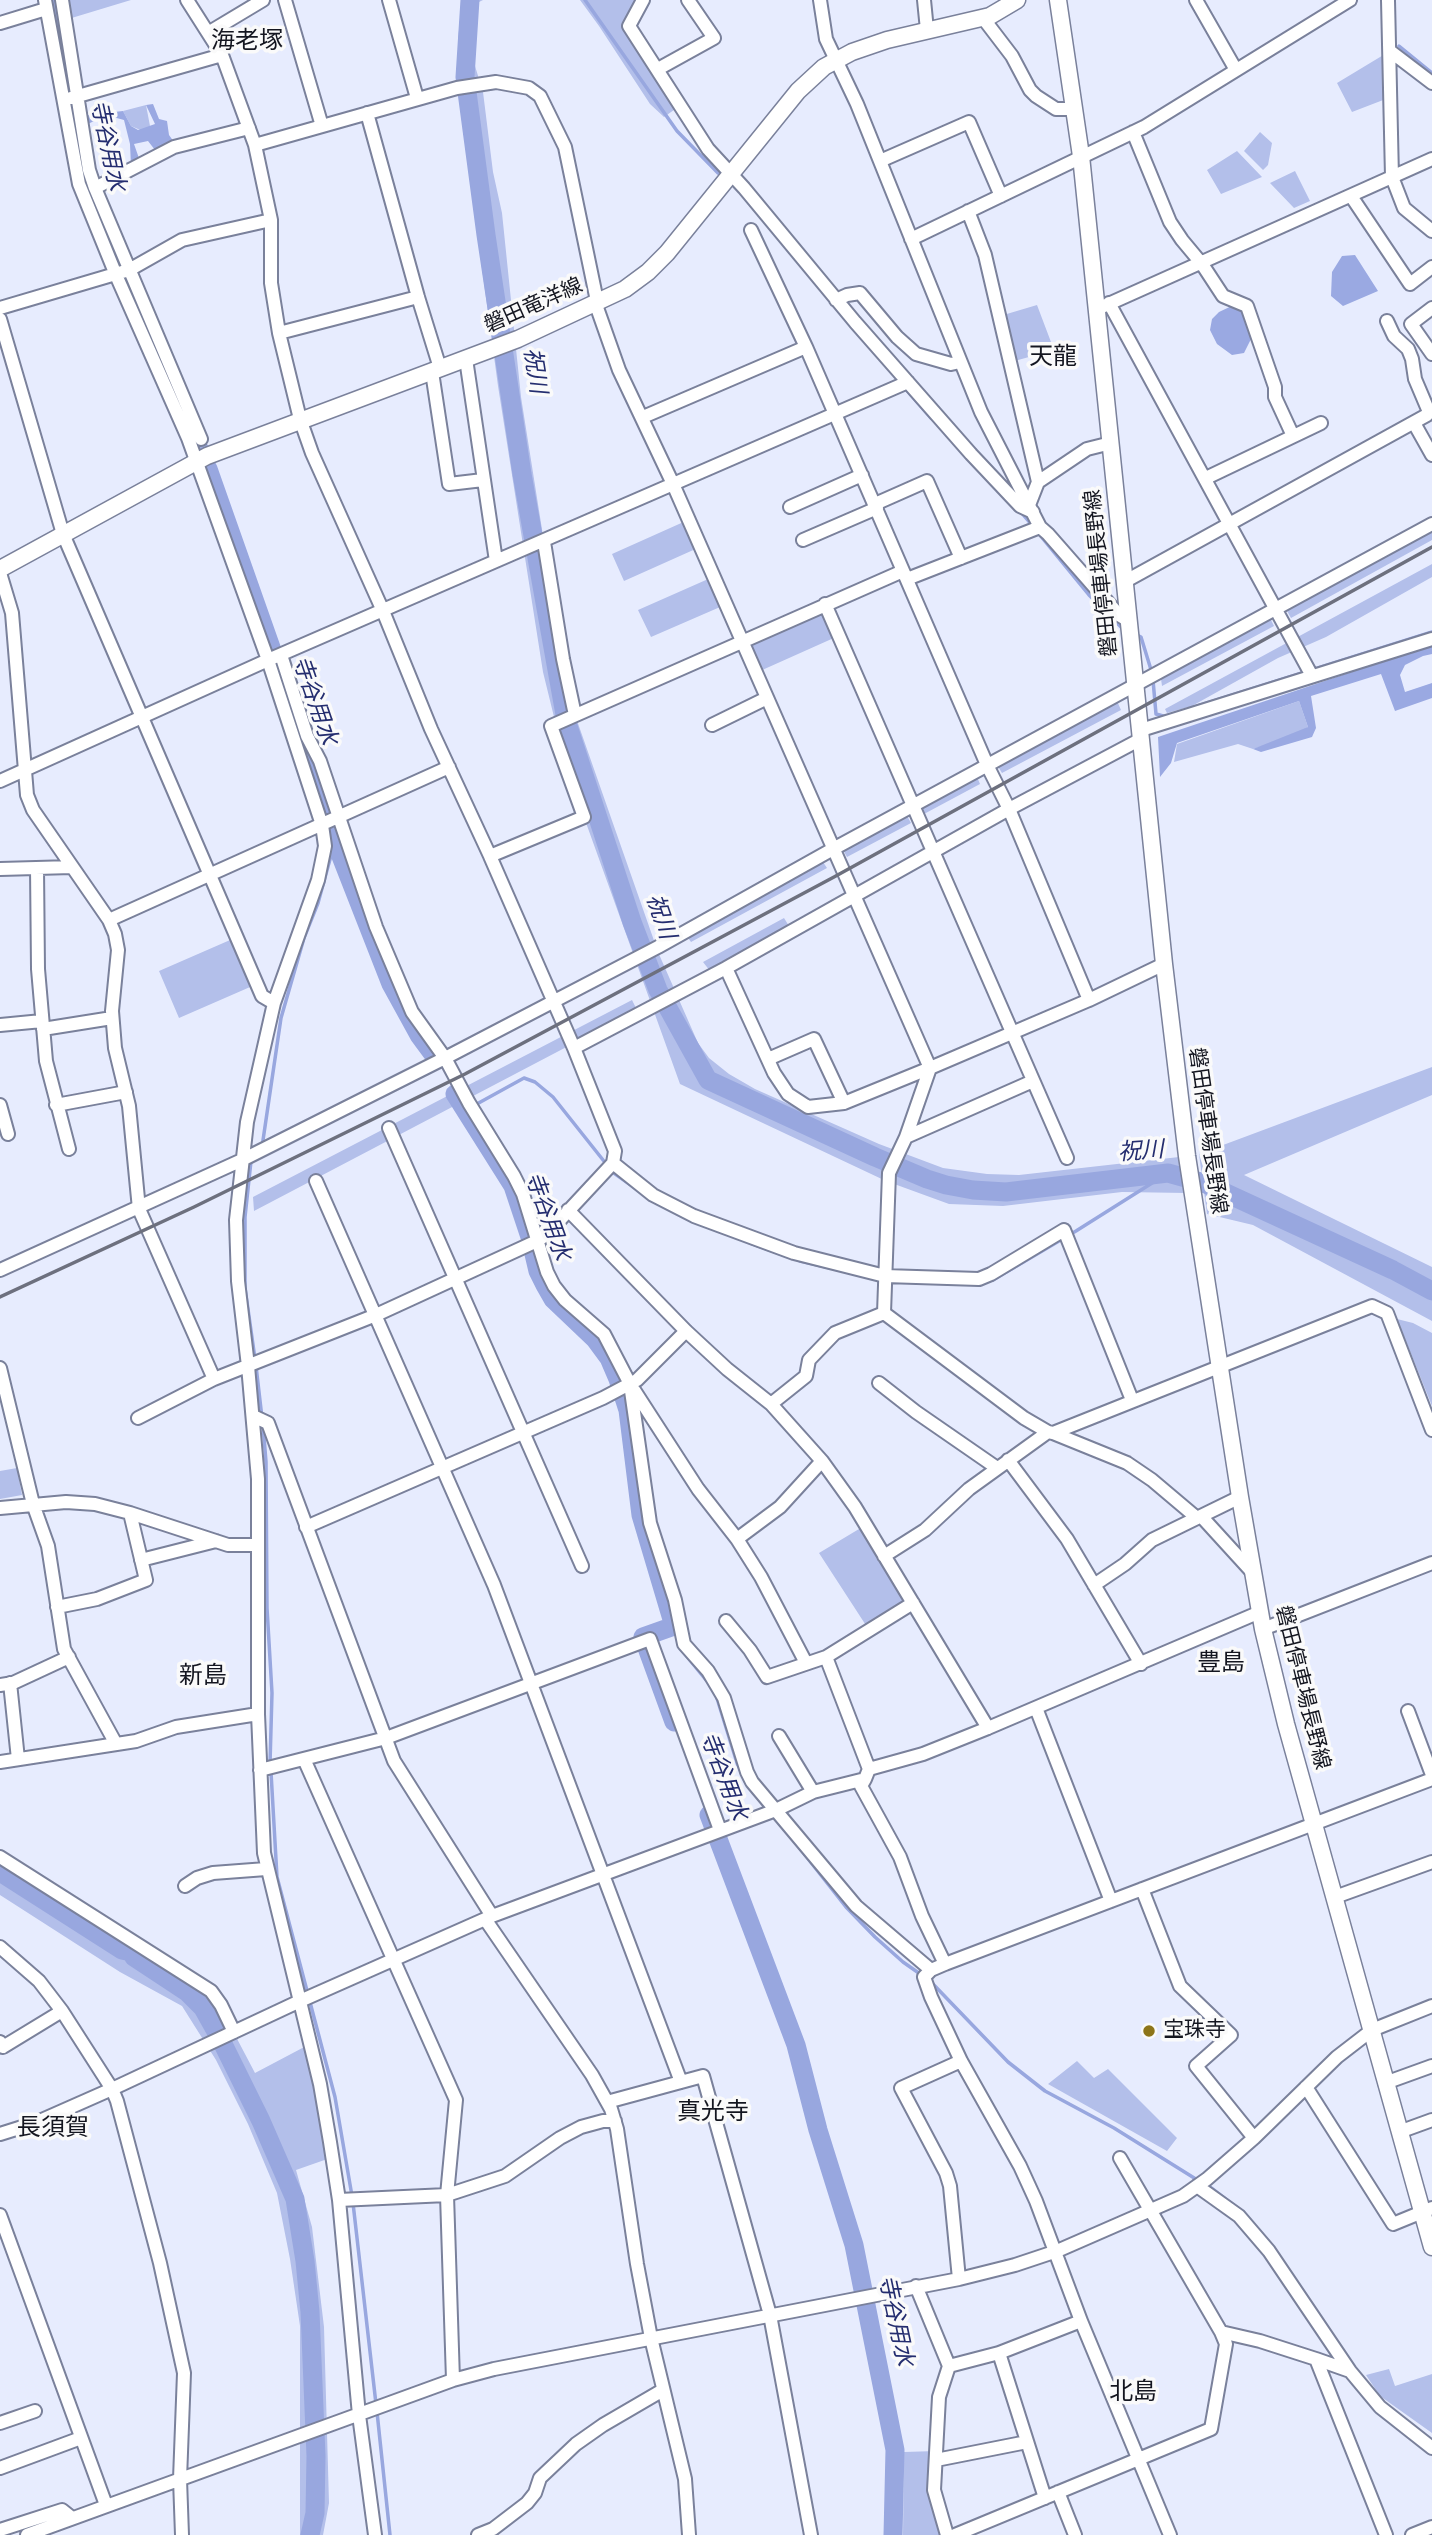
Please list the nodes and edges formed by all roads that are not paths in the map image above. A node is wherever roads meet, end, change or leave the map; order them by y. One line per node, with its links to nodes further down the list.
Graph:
1 (62, 0): 26 (street)
2 (187, 0): 19 (street)
3 (263, 0): 19 (street)
4 (285, 0): 31 (street)
5 (389, 0): 27 (street)
6 (643, 0): 23 (street)
7 (688, 0): 23 (street)
8 (820, 0): 22 (street)
9 (924, 0): 18 (street)
10 (1017, 0): 16 (main road, 磐田竜洋線)
11 (1058, 0): 29 (main road, 磐田停車場長野線)
12 (1196, 0): 24 (street)
13 (1350, 0): 24 (street)
14 (1388, 0): 20 (street)
15 (45, 4): 17 (street); 28 (street)
16 (983, 18): 18 (main road, 磐田竜洋線); 29 (street)
17 (0, 23)
18 (927, 30): 22 (main road, 磐田竜洋線)
19 (208, 33): 21 (street)
20 (1390, 51): 25 (street); 39 (street)
21 (222, 55): 26 (street); 32 (street)
22 (835, 60): 37 (street); 38 (main road, 磐田竜洋線)
23 (658, 69): 38 (street)
24 (1236, 70): 33 (street)
25 (1432, 83)
26 (79, 96): 28 (street); 40 (street)
27 (417, 98): 30 (street); 54 (street)
28 (64, 100): 51 (street)
29 (1075, 109): 35 (main road, 磐田停車場長野線)
30 (367, 113): 31 (street); 52 (street)
31 (322, 126): 34 (street)
32 (249, 128): 34 (street); 40 (street)
33 (1133, 132): 35 (street); 48 (street)
34 (255, 145): 44 (street)
35 (1081, 156): 41 (street); 55 (main road, 磐田停車場長野線)
36 (1432, 159): 39 (street)
37 (880, 161): 41 (street); 47 (street)
38 (730, 175): 53 (street); 54 (main road, 磐田竜洋線)
39 (1392, 177): 42 (street); 46 (street)
40 (95, 188): 50 (street)
41 (1001, 196): 43 (street)
42 (1351, 196): 48 (street); 49 (street)
43 (968, 211): 47 (street); 80 (street)
44 (271, 220): 50 (street); 60 (street)
45 (751, 230): 61 (street)
46 (1432, 231)
47 (911, 239): 64 (street)
48 (1202, 264): 55 (street); 72 (street)
49 (1432, 267)
50 (130, 270): 51 (street); 73 (street)
51 (116, 275): 57 (street); 76 (street)
52 (418, 297): 60 (street); 65 (street)
53 (836, 300): 64 (street); 66 (street)
54 (596, 302): 63 (main road, 磐田竜洋線); 68 (street)
55 (1103, 306): 74 (main road, 磐田停車場長野線); 78 (street)
56 (1432, 307): 62 (street)
57 (0, 308)
58 (0, 319): 88 (street)
59 (1387, 321): 71 (street)
60 (279, 333): 69 (street)
61 (806, 347): 67 (street); 68 (street)
62 (1432, 354)
63 (466, 359): 65 (main road, 磐田竜洋線); 79 (street)
64 (960, 362): 84 (street)
65 (436, 370): 69 (main road, 磐田竜洋線); 79 (street)
66 (908, 382): 67 (street); 84 (street)
67 (835, 414): 77 (street); 81 (street)
68 (643, 417): 81 (street)
69 (300, 419): 76 (main road, 磐田竜洋線); 98 (street)
70 (1321, 423): 72 (street)
71 (1414, 423): 75 (street); 85 (street)
72 (1293, 436): 78 (street)
73 (201, 439)
74 (1111, 443): 80 (street); 95 (main road, 磐田停車場長野線)
75 (1432, 455)
76 (196, 463): 88 (main road, 磐田竜洋線); 103 (street)
77 (862, 475): 82 (street); 83 (street)
78 (1206, 478): 85 (street)
79 (483, 480): 92 (street)
80 (1038, 482): 84 (street)
81 (673, 484): 90 (street); 101 (street)
82 (876, 506): 89 (street); 91 (street); 94 (street)
83 (790, 507)
84 (1031, 508): 87 (street)
85 (1231, 524): 95 (street); 97 (street)
86 (1432, 524): 97 (street)
87 (1040, 527): 91 (street); 99 (street)
88 (63, 534): 93 (main road, 磐田竜洋線); 108 (street)
89 (803, 540)
90 (544, 542): 92 (street); 107 (street)
91 (961, 558): 94 (street)
92 (496, 561): 98 (street)
93 (0, 571): 113 (street)
94 (905, 575): 96 (street); 112 (street)
95 (1124, 582): 99 (main road, 磐田停車場長野線)
96 (825, 604): 101 (street); 115 (street)
97 (1277, 609): 104 (street); 105 (street)
98 (383, 611): 102 (street); 111 (street)
99 (1129, 621): 105 (main road, 磐田停車場長野線)
100 (1432, 639): 104 (street)
101 (742, 642): 106 (street); 107 (street)
102 (281, 655): 103 (street); 117 (street)
103 (268, 660): 108 (street); 118 (street)
104 (1312, 676): 110 (street)
105 (1135, 686): 110 (main road, 磐田停車場長野線); 112 (street)
106 (767, 698): 109 (street); 119 (street)
107 (575, 715): 121 (street)
108 (141, 717): 113 (street); 125 (street)
109 (712, 724)
110 (1141, 735): 116 (street); 128 (main road, 磐田停車場長野線)
111 (449, 767): 117 (street); 121 (street)
112 (988, 767): 115 (street); 116 (street)
113 (25, 770): 114 (street); 122 (street)
114 (0, 781)
115 (914, 807): 119 (street); 120 (street)
116 (1009, 810): 120 (street); 130 (street)
117 (338, 816): 118 (street); 138 (street)
118 (322, 825): 125 (street); 132 (street)
119 (833, 849): 126 (street); 131 (street)
120 (932, 853): 126 (street); 136 (street)
121 (490, 856): 131 (street)
122 (72, 867): 123 (street); 127 (street)
123 (37, 868): 124 (street); 135 (street)
124 (0, 869)
125 (210, 875): 127 (street); 132 (street)
126 (853, 897): 129 (street); 140 (street)
127 (108, 920): 133 (street)
128 (1164, 964): 130 (street); 163 (main road, 磐田停車場長野線)
129 (726, 968): 137 (street); 139 (street)
130 (1088, 1000): 136 (street)
131 (553, 1002): 137 (street); 138 (street)
132 (274, 1003): 151 (street)
133 (112, 1018): 135 (street); 142 (street)
134 (0, 1025): 135 (street)
135 (42, 1025): 145 (street)
136 (1013, 1032): 140 (street); 141 (street)
137 (574, 1048): 152 (street)
138 (445, 1058): 151 (street); 156 (street)
139 (768, 1059): 143 (street); 143 (street)
140 (930, 1068): 143 (street); 148 (street)
141 (1033, 1081): 148 (street); 150 (street)
142 (126, 1092): 145 (street); 154 (street)
143 (844, 1103)
144 (0, 1105): 147 (street)
145 (56, 1105): 149 (street)
146 (388, 1128): 159 (street)
147 (8, 1134)
148 (906, 1137): 158 (street)
149 (69, 1149)
150 (1067, 1158)
151 (242, 1160): 154 (street); 164 (street)
152 (613, 1163): 155 (street); 158 (street)
153 (316, 1181): 161 (street)
154 (139, 1209): 157 (street); 166 (street)
155 (568, 1210): 156 (street); 162 (street)
156 (537, 1241): 159 (street); 168 (street)
157 (0, 1270)
158 (885, 1276): 160 (street); 169 (street)
159 (454, 1278): 161 (street); 174 (street)
160 (884, 1313): 170 (street); 175 (street)
161 (376, 1315): 164 (street); 178 (street)
162 (685, 1331): 168 (street); 170 (street)
163 (1219, 1365): 169 (street); 173 (street); 180 (main road, 磐田停車場長野線)
164 (248, 1366): 166 (street); 171 (street)
165 (0, 1368): 181 (street)
166 (214, 1379): 172 (street)
167 (879, 1383): 179 (street)
168 (630, 1384): 174 (street); 186 (street); 219 (street)
169 (1132, 1400): 175 (street)
170 (771, 1404): 177 (street)
171 (253, 1416): 185 (street); 188 (street)
172 (138, 1418)
173 (1432, 1430)
174 (523, 1432): 178 (street); 192 (street)
175 (1050, 1432): 176 (street); 184 (street)
176 (1008, 1460): 179 (street); 194 (street)
177 (822, 1461): 186 (street); 189 (street)
178 (442, 1467): 185 (street); 203 (street)
179 (997, 1468): 189 (street)
180 (1240, 1497): 184 (street); 193 (main road, 磐田停車場長野線)
181 (33, 1504): 182 (street); 183 (street); 196 (street)
182 (0, 1508)
183 (130, 1513): 187 (street); 190 (street)
184 (1199, 1517): 193 (street); 194 (street)
185 (306, 1527): 210 (street)
186 (737, 1539): 201 (street)
187 (216, 1541): 188 (street); 190 (street)
188 (258, 1545): 207 (street)
189 (884, 1556): 195 (street)
190 (141, 1560): 196 (street)
191 (1432, 1563): 197 (street)
192 (582, 1566)
193 (1253, 1573): 197 (main road, 磐田停車場長野線)
194 (1094, 1585): 202 (street)
195 (913, 1603): 200 (street); 208 (street)
196 (57, 1607): 199 (street)
197 (1262, 1620): 202 (street); 220 (main road, 磐田停車場長野線)
198 (726, 1621): 201 (street)
199 (69, 1657): 204 (street); 211 (street)
200 (826, 1657): 201 (street); 216 (street)
201 (806, 1664)
202 (1141, 1664): 205 (street)
203 (531, 1683): 210 (street); 221 (street); 225 (street)
204 (5, 1684): 212 (street)
205 (1036, 1708): 208 (street); 229 (street)
206 (1408, 1711): 217 (street)
207 (258, 1714): 211 (street); 215 (street)
208 (988, 1728): 216 (street)
209 (779, 1736): 218 (street)
210 (386, 1738): 213 (street); 230 (street)
211 (117, 1744): 212 (street)
212 (18, 1759): 214 (street)
213 (304, 1759): 215 (street); 232 (street)
214 (0, 1762)
215 (260, 1770): 224 (street)
216 (867, 1774): 218 (street); 233 (street)
217 (1432, 1777): 220 (street)
218 (813, 1792): 219 (street)
219 (776, 1810): 221 (street); 234 (street)
220 (1314, 1824): 227 (street); 228 (main road, 磐田停車場長野線)
221 (720, 1830): 225 (street)
222 (0, 1857): 239 (street)
223 (1432, 1862): 228 (street)
224 (266, 1869): 226 (street); 235 (street)
225 (603, 1874): 230 (street); 243 (street)
226 (185, 1886)
227 (1142, 1889): 229 (street); 252 (street)
228 (1335, 1897): 238 (main road, 磐田停車場長野線)
229 (1111, 1901): 233 (street)
230 (489, 1917): 232 (street); 247 (street)
231 (4, 1954): 237 (street)
232 (393, 1961): 235 (street); 255 (street)
233 (945, 1964): 234 (street)
234 (931, 1970): 241 (street)
235 (300, 2001): 239 (street); 256 (street)
236 (1432, 2006): 238 (street)
237 (62, 2011): 240 (street); 246 (street)
238 (1372, 2030): 244 (main road, 磐田停車場長野線); 245 (street)
239 (234, 2032): 246 (street)
240 (0, 2042)
241 (961, 2061): 261 (street); 262 (street)
242 (1432, 2066): 244 (street)
243 (681, 2082): 247 (street); 264 (street)
244 (1385, 2083): 250 (main road, 磐田停車場長野線)
245 (1306, 2087): 252 (street); 257 (street)
246 (112, 2089): 251 (street); 283 (street)
247 (607, 2102): 249 (street)
248 (1432, 2120): 250 (street)
249 (615, 2122): 255 (street); 267 (street)
250 (1399, 2132): 257 (main road, 磐田停車場長野線)
251 (0, 2134)
252 (1254, 2138): 254 (street)
253 (1120, 2158): 258 (street)
254 (1202, 2183): 258 (street); 271 (street)
255 (447, 2195): 256 (street); 272 (street)
256 (339, 2200): 275 (street)
257 (1427, 2211): 260 (main road, 磐田停車場長野線)
258 (1151, 2212): 261 (street); 266 (street)
259 (0, 2216): 277 (street)
260 (1432, 2247)
261 (1057, 2251): 262 (street); 265 (street)
262 (959, 2278): 263 (street)
263 (916, 2286): 264 (street); 270 (street)
264 (770, 2315): 267 (street); 295 (street)
265 (1081, 2321): 268 (street); 280 (street)
266 (1222, 2332): 269 (street); 280 (street)
267 (651, 2338): 272 (street); 273 (street)
268 (999, 2353): 270 (street); 278 (street)
269 (1316, 2358): 271 (street); 300 (street)
270 (949, 2366): 281 (street)
271 (1350, 2371): 279 (street)
272 (453, 2380): 275 (street)
273 (663, 2390): 293 (street); 294 (street)
274 (35, 2410): 276 (street)
275 (359, 2415): 283 (street); 292 (street)
276 (0, 2423)
277 (81, 2438): 282 (street); 286 (street)
278 (1027, 2442): 281 (street); 285 (street)
279 (1432, 2448)
280 (1139, 2458): 284 (street); 299 (street)
281 (936, 2460): 296 (street)
282 (0, 2468)
283 (180, 2479): 286 (street); 291 (street)
284 (1058, 2492): 285 (street); 298 (street)
285 (1045, 2498): 297 (street)
286 (106, 2505): 287 (street)
287 (72, 2518): 289 (street); 290 (street)
288 (1432, 2527): 301 (street)
289 (0, 2530)
290 (27, 2535)
291 (182, 2535)
292 (375, 2535)
293 (478, 2535)
294 (689, 2535)
295 (811, 2535)
296 (947, 2535)
297 (955, 2535)
298 (1075, 2535)
299 (1170, 2535)
300 (1386, 2535)
301 (1412, 2535)

